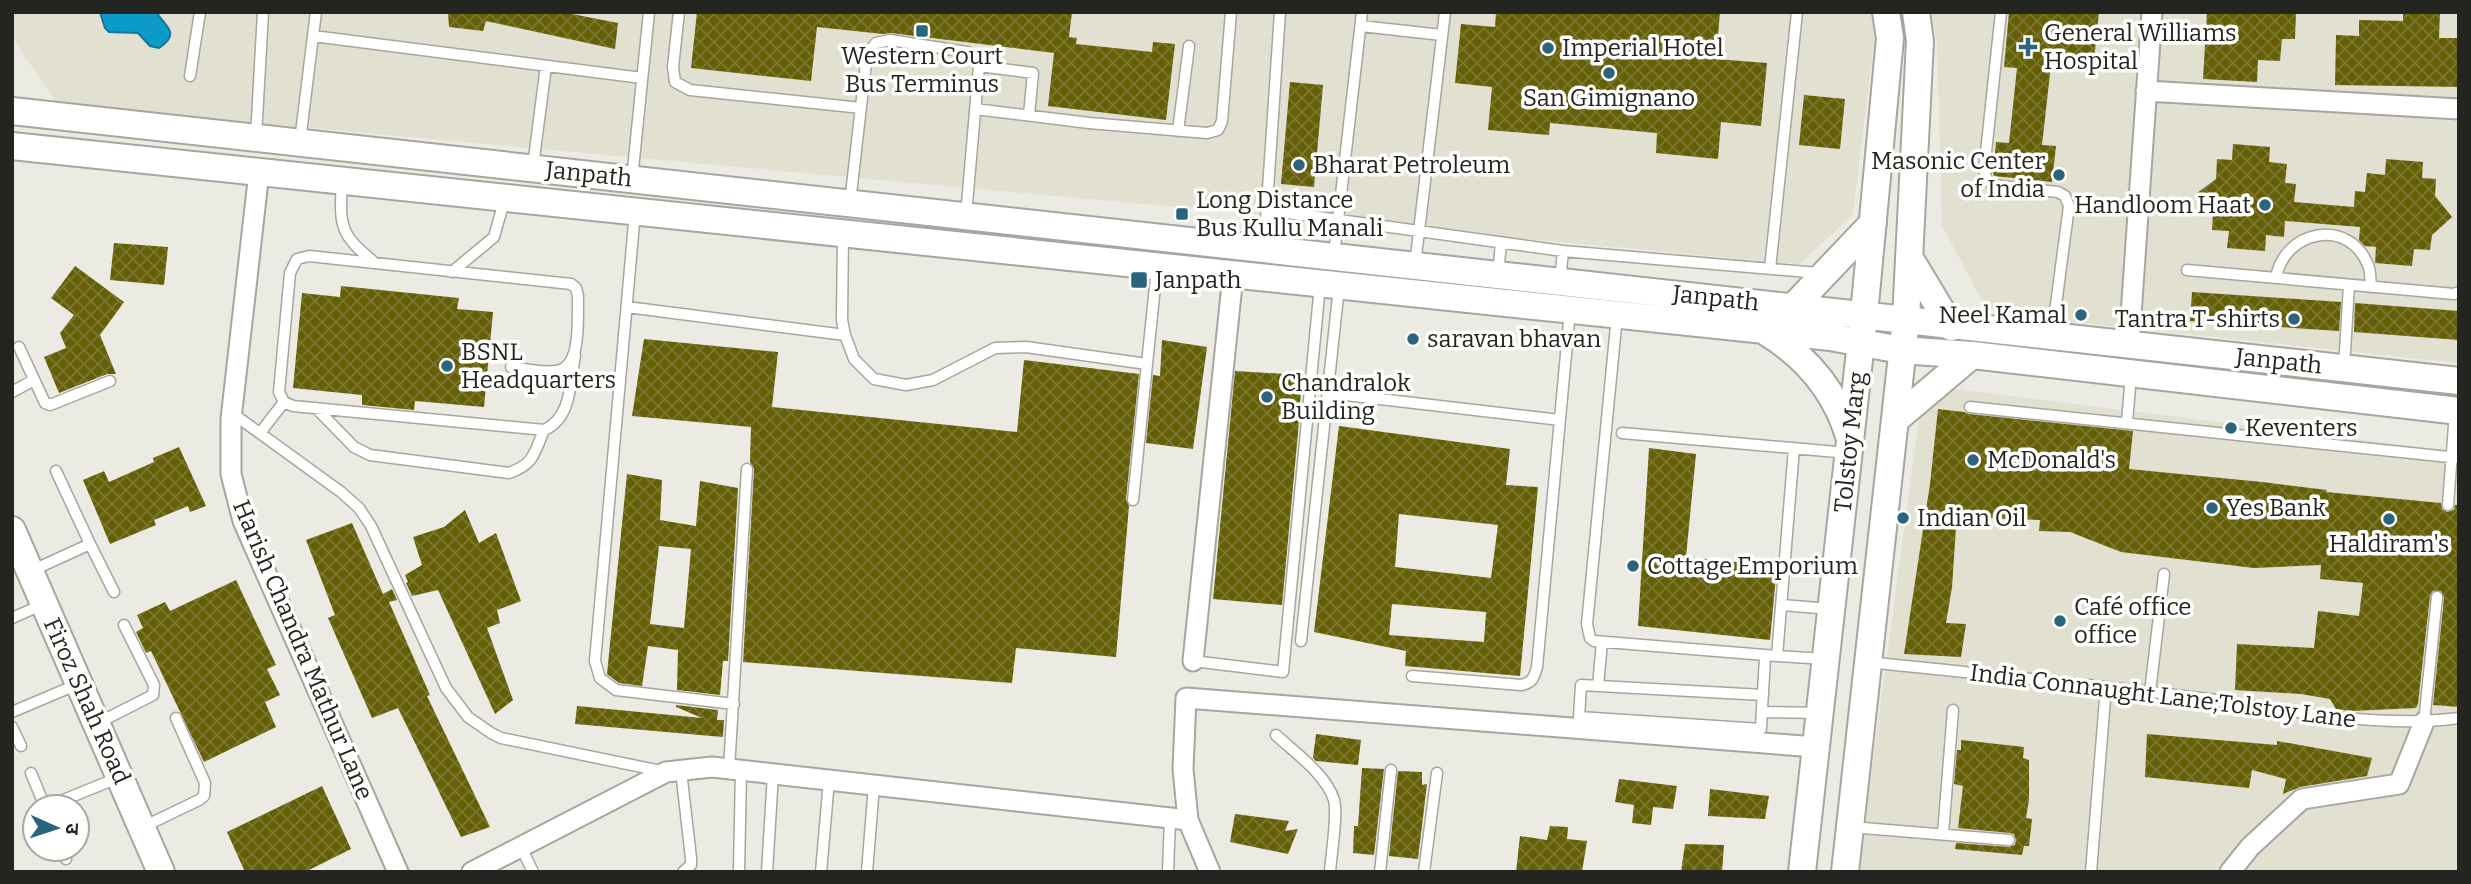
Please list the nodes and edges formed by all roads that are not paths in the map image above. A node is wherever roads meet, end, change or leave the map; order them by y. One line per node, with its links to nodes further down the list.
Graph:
1 (200, 12): 21 (lane)
2 (263, 12): 30 (lane)
3 (316, 12): 17 (lane)
4 (649, 12): 22 (lane)
5 (679, 12): 24 (lane)
6 (1231, 12): 29 (lane)
7 (1280, 12): 39 (lane)
8 (1362, 12): 15 (lane)
9 (1445, 12): 16 (lane)
10 (1797, 12): 54 (lane)
11 (1886, 12): 43 (main road, Tolstoy Marg)
12 (1916, 12): 50 (main road, Tolstoy Marg)
13 (2001, 12): 75 (lane)
14 (2152, 12): 23 (street)
15 (1360, 26): 16 (lane); 42 (lane)
16 (1442, 35): 44 (lane)
17 (313, 36): 19 (lane); 31 (lane)
18 (1189, 46): 29 (lane)
19 (547, 66): 22 (lane); 33 (lane)
20 (979, 66): 24 (lane); 25 (lane); 28 (lane)
21 (190, 76)
22 (642, 78): 35 (lane)
23 (2146, 91): 26 (street); 77 (street)
24 (861, 108): 38 (lane)
25 (975, 109): 28 (lane); 41 (lane)
26 (2459, 109)
27 (12, 111): 30 (main road, Janpath)
28 (1029, 115): 29 (lane)
29 (1178, 131)
30 (256, 138): 31 (main road, Janpath)
31 (300, 142): 33 (main road, Janpath)
32 (12, 146): 34 (main road, Janpath)
33 (533, 168): 35 (main road, Janpath)
34 (259, 172): 36 (main road, Janpath); 95 (street, Harish Chandra Mathur Lane)
35 (632, 179): 38 (main road, Janpath)
36 (342, 180): 37 (main road, Janpath); 51 (lane)
37 (506, 198): 40 (main road, Janpath); 56 (lane)
38 (850, 203): 41 (main road, Janpath)
39 (1267, 210): 42 (lane); 47 (lane)
40 (635, 211): 45 (main road, Janpath); 66 (lane)
41 (966, 215): 47 (main road, Janpath)
42 (1337, 220): 44 (lane); 49 (lane)
43 (1873, 223): 57 (main road); 69 (main road, Tolstoy Marg)
44 (1419, 232): 46 (lane); 52 (lane)
45 (843, 233): 53 (main road, Janpath); 74 (lane)
46 (1501, 243): 48 (lane); 58 (lane)
47 (1264, 248): 49 (main road, Janpath)
48 (1563, 251): 54 (lane); 61 (lane)
49 (1334, 256): 52 (main road, Janpath)
50 (1909, 257): 71 (main road, Tolstoy Marg); 72 (main road)
51 (376, 263): 56 (lane); 91 (lane)
52 (1415, 265): 58 (main road, Janpath)
53 (1157, 267): 59 (main road, Janpath); 82 (lane)
54 (1770, 269): 57 (lane)
55 (2187, 270): 60 (lane)
56 (452, 272): 80 (lane)
57 (1824, 273): 67 (main road)
58 (1498, 274): 61 (main road, Janpath)
59 (1233, 275): 62 (main road, Janpath); 125 (street)
60 (2276, 278): 63 (lane); 64 (lane)
61 (1560, 281): 67 (main road, Janpath)
62 (1330, 285): 68 (main road, Janpath); 90 (lane); 125 (lane)
63 (2349, 285): 64 (lane); 84 (lane)
64 (2371, 287): 65 (lane)
65 (2459, 292)
66 (626, 307): 74 (lane); 133 (lane)
67 (1793, 307): 69 (main road, Janpath)
68 (1570, 311): 70 (main road, Janpath); 96 (lane)
69 (1864, 315): 71 (main road, Janpath); 76 (main road, Tolstoy Marg)
70 (1617, 316): 73 (main road, Janpath); 121 (lane)
71 (1906, 319): 72 (main road, Janpath); 79 (main road, Tolstoy Marg)
72 (1951, 327): 75 (main road, Janpath)
73 (1766, 332): 76 (main road, Janpath); 102 (main road)
74 (845, 335): 82 (lane)
75 (2054, 336): 77 (main road, Janpath)
76 (1860, 341): 79 (main road, Janpath); 102 (main road, Tolstoy Marg)
77 (2129, 344): 84 (main road, Janpath)
78 (19, 347): 86 (lane)
79 (1901, 350): 81 (main road, Janpath); 97 (main road, Tolstoy Marg)
80 (575, 355): 83 (lane); 99 (lane)
81 (1972, 355): 85 (main road, Janpath); 97 (main road)
82 (1147, 364): 107 (lane)
83 (511, 367)
84 (2343, 368): 88 (main road, Janpath)
85 (2132, 375): 94 (main road, Janpath); 98 (lane)
86 (34, 380): 87 (lane); 89 (lane)
87 (110, 381)
88 (2459, 381)
89 (12, 392)
90 (1328, 393): 96 (lane); 120 (lane)
91 (284, 402): 93 (lane); 100 (lane)
92 (1970, 407): 98 (lane)
93 (316, 408): 99 (lane); 99 (lane)
94 (2457, 411): 104 (lane)
95 (232, 412): 100 (lane); 164 (street, Harish Chandra Mathur Lane)
96 (1560, 420): 127 (lane)
97 (1895, 420): 126 (main road, Tolstoy Marg)
98 (2127, 422): 104 (lane)
99 (544, 430)
100 (260, 433): 148 (lane)
101 (1622, 433): 103 (lane)
102 (1850, 447): 103 (lane); 117 (main road, Tolstoy Marg)
103 (1794, 449): 116 (lane)
104 (2455, 457): 108 (lane)
105 (747, 469): 133 (lane)
106 (56, 471): 110 (lane)
107 (1133, 500)
108 (2448, 505)
109 (12, 530): 111 (main road, Firoz Shah Road)
110 (90, 544): 111 (lane); 113 (lane)
111 (30, 571): 115 (main road, Firoz Shah Road)
112 (2164, 574): 131 (lane)
113 (114, 592)
114 (2437, 597): 140 (lane)
115 (45, 604): 118 (lane); 128 (main road, Firoz Shah Road)
116 (1782, 605): 117 (lane); 123 (lane)
117 (1831, 609): 124 (main road, Tolstoy Marg)
118 (12, 618)
119 (124, 625): 141 (lane)
120 (1301, 641)
121 (1602, 642): 122 (lane); 129 (lane)
122 (1765, 656): 123 (lane); 132 (lane)
123 (1777, 656): 124 (lane)
124 (1825, 659): 137 (main road, Tolstoy Marg)
125 (1193, 661)
126 (1868, 662): 130 (lane, India Connaught Lane;Tolstoy Lane); 158 (main road, Tolstoy Marg)
127 (1412, 676)
128 (80, 684): 135 (lane); 141 (main road, Firoz Shah Road)
129 (1598, 686): 132 (lane); 136 (lane)
130 (2106, 687): 131 (lane, India Connaught Lane;Tolstoy Lane); 179 (lane)
131 (2150, 692): 140 (lane, India Connaught Lane;Tolstoy Lane)
132 (1763, 695): 136 (lane)
133 (734, 704): 146 (lane)
134 (1953, 710): 160 (lane)
135 (12, 712)
136 (1762, 712): 137 (lane)
137 (1819, 713): 145 (main road, Tolstoy Marg)
138 (2459, 718): 140 (lane, India Connaught Lane;Tolstoy Lane)
139 (176, 719): 159 (lane)
140 (2424, 722): 180 (street)
141 (97, 723): 152 (main road, Firoz Shah Road)
142 (12, 727): 144 (lane)
143 (1276, 735): 174 (lane)
144 (21, 746)
145 (1815, 747): 157 (street); 177 (main road, Tolstoy Marg)
146 (735, 769): 148 (street); 151 (street); 168 (lane)
147 (1391, 770): 175 (lane)
148 (674, 772): 162 (street); 167 (lane)
149 (31, 773): 155 (lane)
150 (1437, 773): 176 (lane)
151 (773, 774): 153 (street); 169 (lane)
152 (121, 777): 156 (lane); 159 (main road, Firoz Shah Road)
153 (829, 780): 154 (street); 170 (lane)
154 (874, 785): 157 (street); 171 (lane)
155 (39, 793)
156 (80, 793)
157 (1179, 819): 172 (lane); 173 (street)
158 (1850, 827): 160 (lane); 178 (main road, Tolstoy Marg)
159 (142, 828): 163 (main road, Firoz Shah Road)
160 (1942, 834): 161 (lane)
161 (2009, 840)
162 (521, 847): 165 (street); 166 (lane)
163 (161, 872)
164 (398, 872)
165 (472, 872)
166 (533, 872)
167 (683, 872)
168 (739, 872)
169 (767, 872)
170 (821, 872)
171 (867, 872)
172 (1168, 872)
173 (1210, 872)
174 (1330, 872)
175 (1380, 872)
176 (1424, 872)
177 (1802, 872)
178 (1845, 872)
179 (2091, 872)
180 (2230, 872)

